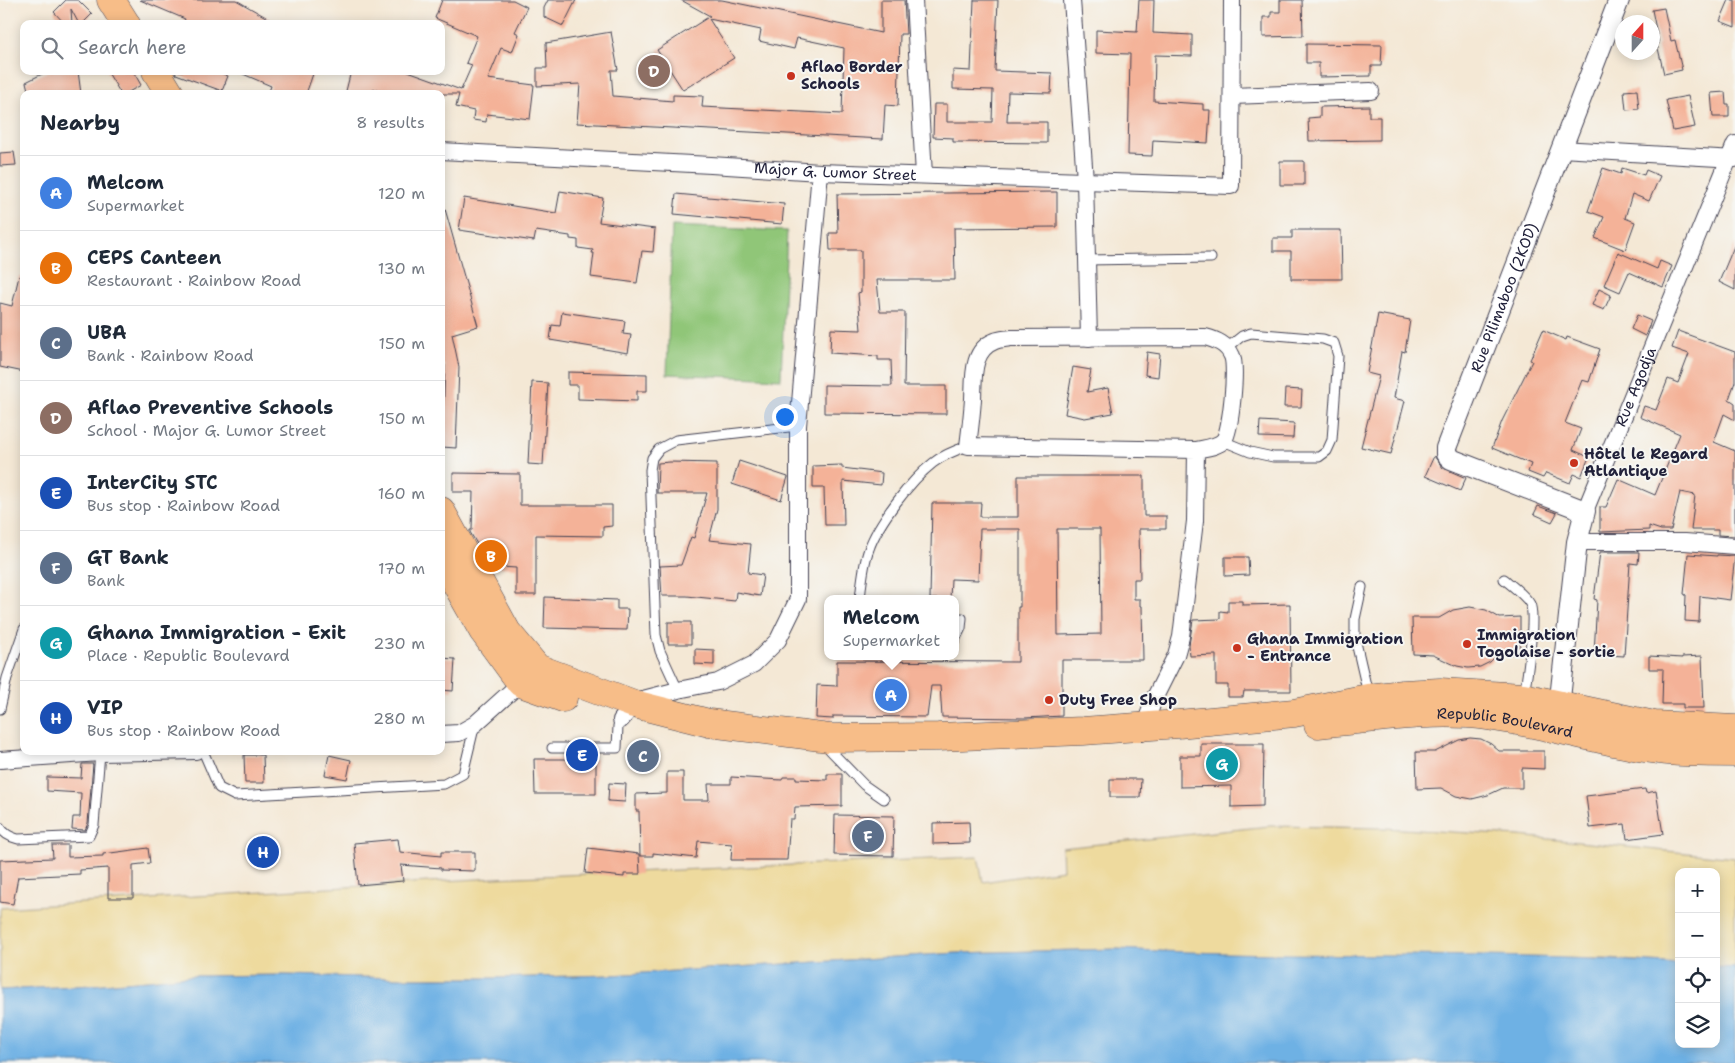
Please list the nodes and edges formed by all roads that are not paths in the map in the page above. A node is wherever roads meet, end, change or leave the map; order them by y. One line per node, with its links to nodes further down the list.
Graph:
1 (111, 0): 6 (highway)
2 (914, 0): 13 (street)
3 (1072, 0): 14 (street)
4 (1232, 0): 8 (street)
5 (1619, 0): 9 (street, Rue Pilimaboo (2KOD))
6 (124, 20)
7 (1372, 91): 8 (street)
8 (1232, 96): 14 (street, Major G. Lumor Street)
9 (1562, 149): 11 (street); 23 (street, Rue Pilimaboo (2KOD))
10 (445, 151): 12 (street, Major G. Lumor Street)
11 (1733, 154): 23 (street, Rue Agodja)
12 (820, 172): 13 (street, Major G. Lumor Street); 19 (street)
13 (924, 175): 14 (street, Major G. Lumor Street)
14 (1085, 180): 16 (street)
15 (1211, 258): 16 (lane)
16 (1087, 260): 17 (street)
17 (1089, 338): 18 (street); 21 (street)
18 (1227, 348): 20 (street); 20 (lane)
19 (798, 426): 36 (street); 36 (lane)
20 (1223, 441): 22 (street)
21 (968, 446): 22 (street); 30 (lane)
22 (1196, 450): 44 (street)
23 (1585, 511): 25 (street, Rue Agodja)
24 (445, 518): 34 (highway)
25 (1577, 542): 26 (street); 41 (street, Rue Agodja)
26 (1735, 546)
27 (445, 564): 34 (highway)
28 (1504, 579): 37 (lane)
29 (1362, 587): 38 (lane)
30 (860, 595)
31 (962, 618): 32 (lane)
32 (959, 630)
33 (20, 639): 35 (lane)
34 (529, 675): 40 (highway); 42 (street)
35 (4, 677): 39 (lane)
36 (678, 690): 40 (street)
37 (1523, 697): 38 (highway, Republic Boulevard); 41 (highway, Republic Boulevard)
38 (1370, 709): 41 (highway, Republic Boulevard); 44 (highway, Republic Boulevard)
39 (0, 710)
40 (627, 712): 44 (highway); 46 (lane); 47 (highway)
41 (1558, 716): 43 (highway, Republic Boulevard); 48 (highway, Republic Boulevard)
42 (475, 724): 45 (street); 51 (lane)
43 (1735, 728)
44 (1142, 733): 47 (highway)
45 (445, 734)
46 (552, 748)
47 (830, 750): 53 (lane)
48 (1735, 753)
49 (71, 755): 52 (street)
50 (100, 755): 54 (lane)
51 (206, 755)
52 (0, 760)
53 (884, 800)
54 (0, 827)

